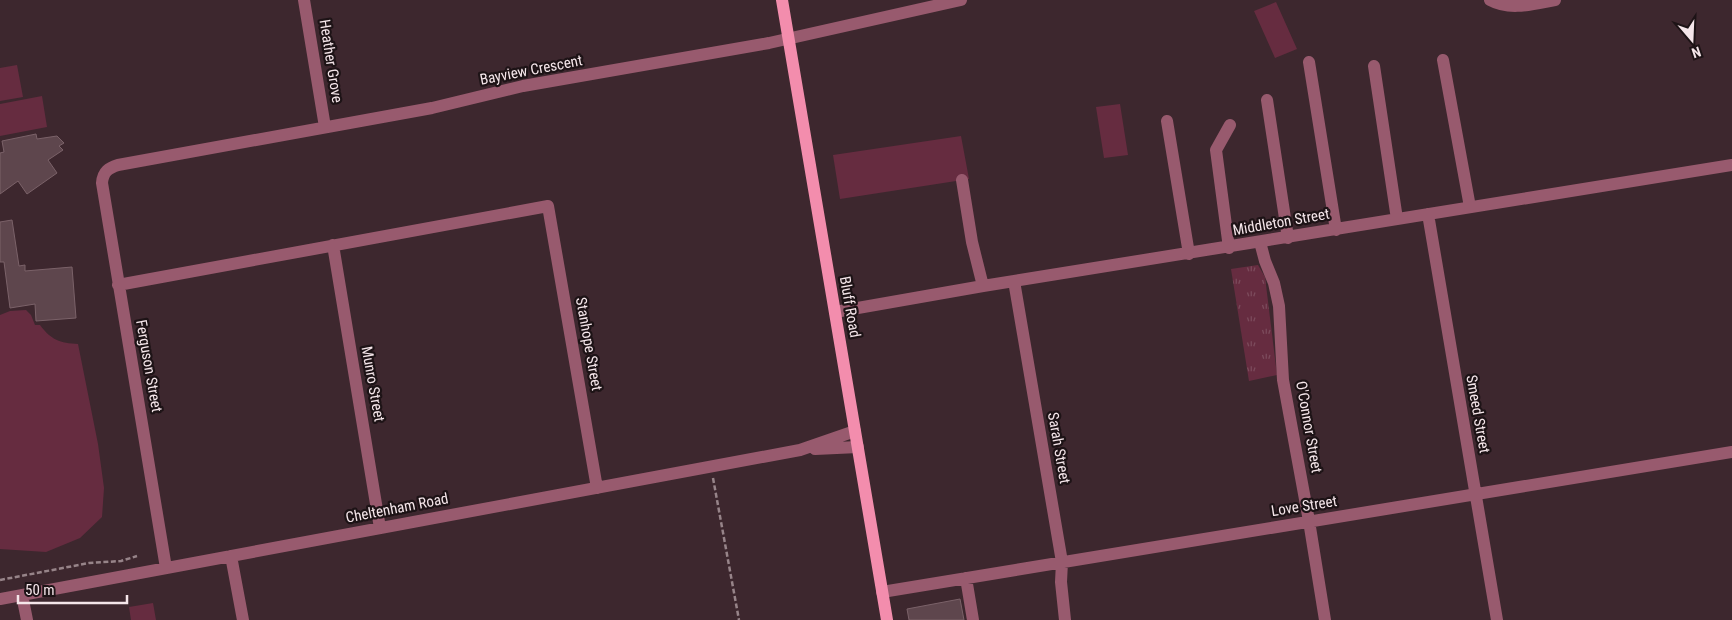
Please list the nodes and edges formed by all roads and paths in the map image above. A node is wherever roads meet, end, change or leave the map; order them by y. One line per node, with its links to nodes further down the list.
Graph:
1 (304, 0): 13 (street, Heather Grove)
2 (782, 0): 6 (main road, Bluff Road)
3 (962, 0): 6 (street, Bayview Crescent)
4 (1490, 0): 5 (street)
5 (1555, 0)
6 (789, 38): 13 (street, Bayview Crescent); 29 (main road, Bluff Road)
7 (1443, 60): 17 (street)
8 (1309, 62): 20 (street)
9 (1374, 66): 19 (street)
10 (1267, 100): 21 (street)
11 (1167, 121): 25 (street)
12 (1230, 126): 24 (street)
13 (325, 127): 15 (street, Bayview Crescent)
14 (1732, 165): 17 (street, Middleton Street)
15 (106, 170): 27 (street, Ferguson Street)
16 (962, 180): 28 (street)
17 (1470, 207): 18 (street, Middleton Street)
18 (1428, 214): 19 (street, Middleton Street); 36 (street, Smeed Street)
19 (1397, 219): 20 (street, Middleton Street)
20 (1336, 230): 21 (street, Middleton Street)
21 (1288, 238): 22 (street, Middleton Street)
22 (1260, 242): 24 (street, Middleton Street); 37 (street, O'Connor Street)
23 (332, 245): 27 (street); 35 (street, Stanhope Street); 38 (street, Munro Street)
24 (1229, 248): 25 (street, Middleton Street)
25 (1189, 254): 26 (street, Middleton Street)
26 (1014, 281): 28 (street, Middleton Street); 41 (street, Sarah Street)
27 (118, 286): 42 (street, Ferguson Street)
28 (983, 286): 29 (street, Middleton Street)
29 (834, 312): 30 (main road, Bluff Road)
30 (855, 431): 31 (main road, Bluff Road); 32 (street, Cheltenham Road)
31 (858, 447): 32 (street, Cheltenham Road); 45 (main road, Bluff Road)
32 (800, 450): 34 (street, Cheltenham Road)
33 (1732, 452): 36 (street, Love Street)
34 (711, 467): 35 (street, Cheltenham Road); 50 (path)
35 (598, 488): 38 (street, Cheltenham Road)
36 (1475, 494): 37 (street, Love Street); 55 (street, Smeed Street)
37 (1309, 522): 41 (street, Love Street); 54 (street, O'Connor Street)
38 (380, 528): 40 (street, Cheltenham Road)
39 (137, 556): 44 (path)
40 (231, 556): 42 (street, Cheltenham Road); 49 (street)
41 (1062, 562): 43 (street, Love Street); 53 (street, Sarah Street)
42 (166, 568): 46 (street, Cheltenham Road)
43 (966, 578): 45 (street, Love Street); 52 (street)
44 (0, 580)
45 (882, 592): 51 (main road, Bluff Road)
46 (22, 595): 47 (street, Cheltenham Road); 48 (street)
47 (0, 599)
48 (27, 620)
49 (243, 620)
50 (739, 620)
51 (886, 620)
52 (973, 620)
53 (1066, 620)
54 (1325, 620)
55 (1497, 620)

